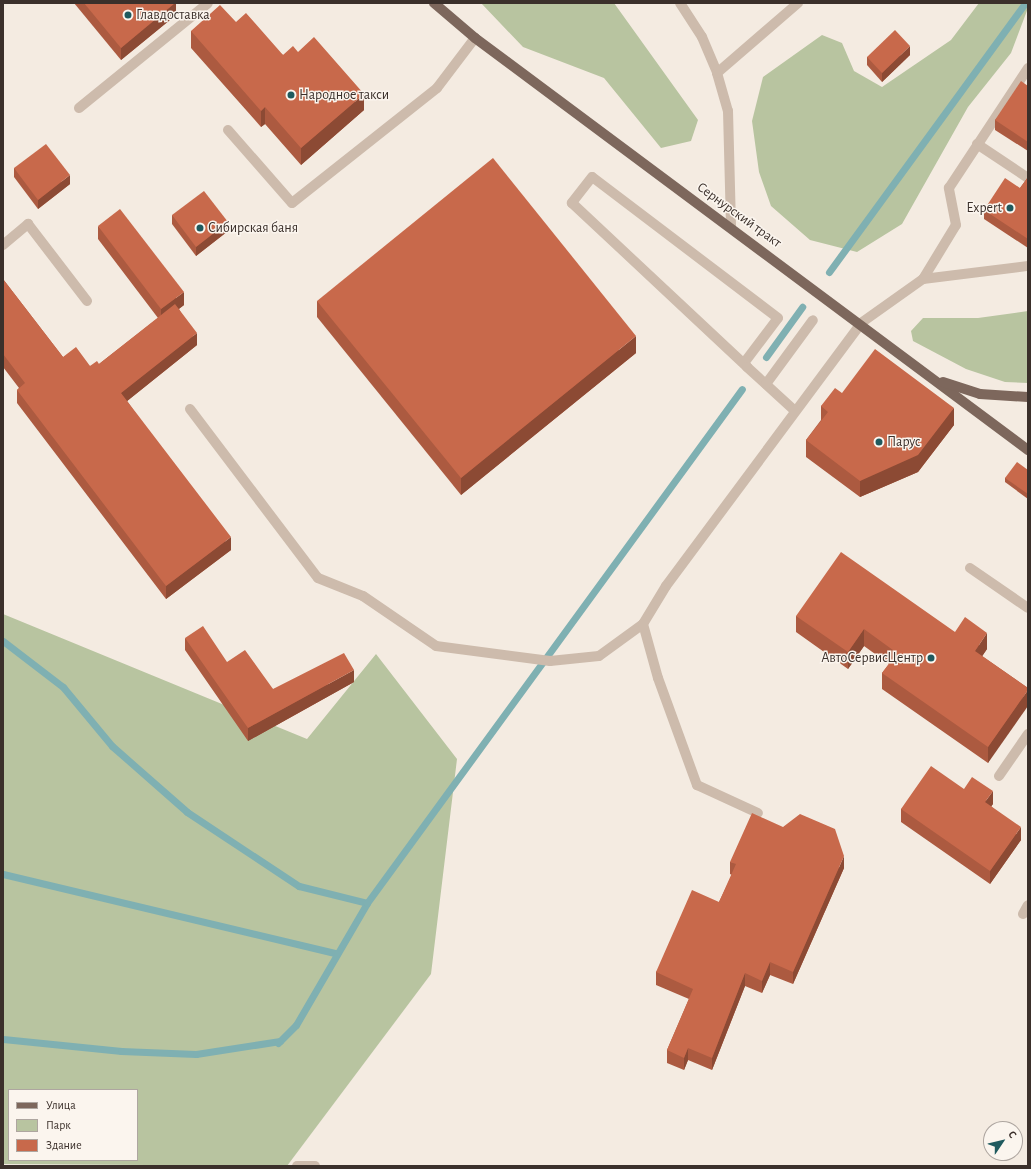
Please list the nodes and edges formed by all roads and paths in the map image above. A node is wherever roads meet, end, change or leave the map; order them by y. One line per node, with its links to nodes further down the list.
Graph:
1 (208, 3): 8 (street)
2 (434, 3): 5 (main road, Сернурский тракт)
3 (680, 3): 7 (street)
4 (798, 3): 7 (street)
5 (475, 38): 9 (street); 12 (main road, Сернурский тракт)
6 (1028, 68): 10 (street)
7 (718, 73): 12 (street)
8 (79, 108)
9 (228, 130)
10 (977, 144): 11 (street); 15 (street)
11 (1028, 178)
12 (731, 227): 18 (main road, Сернурский тракт)
13 (3, 245): 16 (street)
14 (1028, 266): 15 (street)
15 (923, 279): 18 (street)
16 (87, 301)
17 (813, 320): 21 (street)
18 (861, 323): 20 (main road, Сернурский тракт); 24 (street)
19 (744, 363): 19 (street); 21 (street)
20 (935, 380): 22 (main road); 25 (main road, Сернурский тракт)
21 (766, 384): 24 (street)
22 (1028, 397)
23 (190, 409): 28 (street)
24 (796, 411): 28 (street)
25 (1028, 450)
26 (970, 568): 27 (street)
27 (1028, 608)
28 (643, 624): 31 (street)
29 (1028, 734): 30 (street)
30 (999, 776)
31 (758, 814)
32 (297, 1165): 33 (street)
33 (315, 1166)

